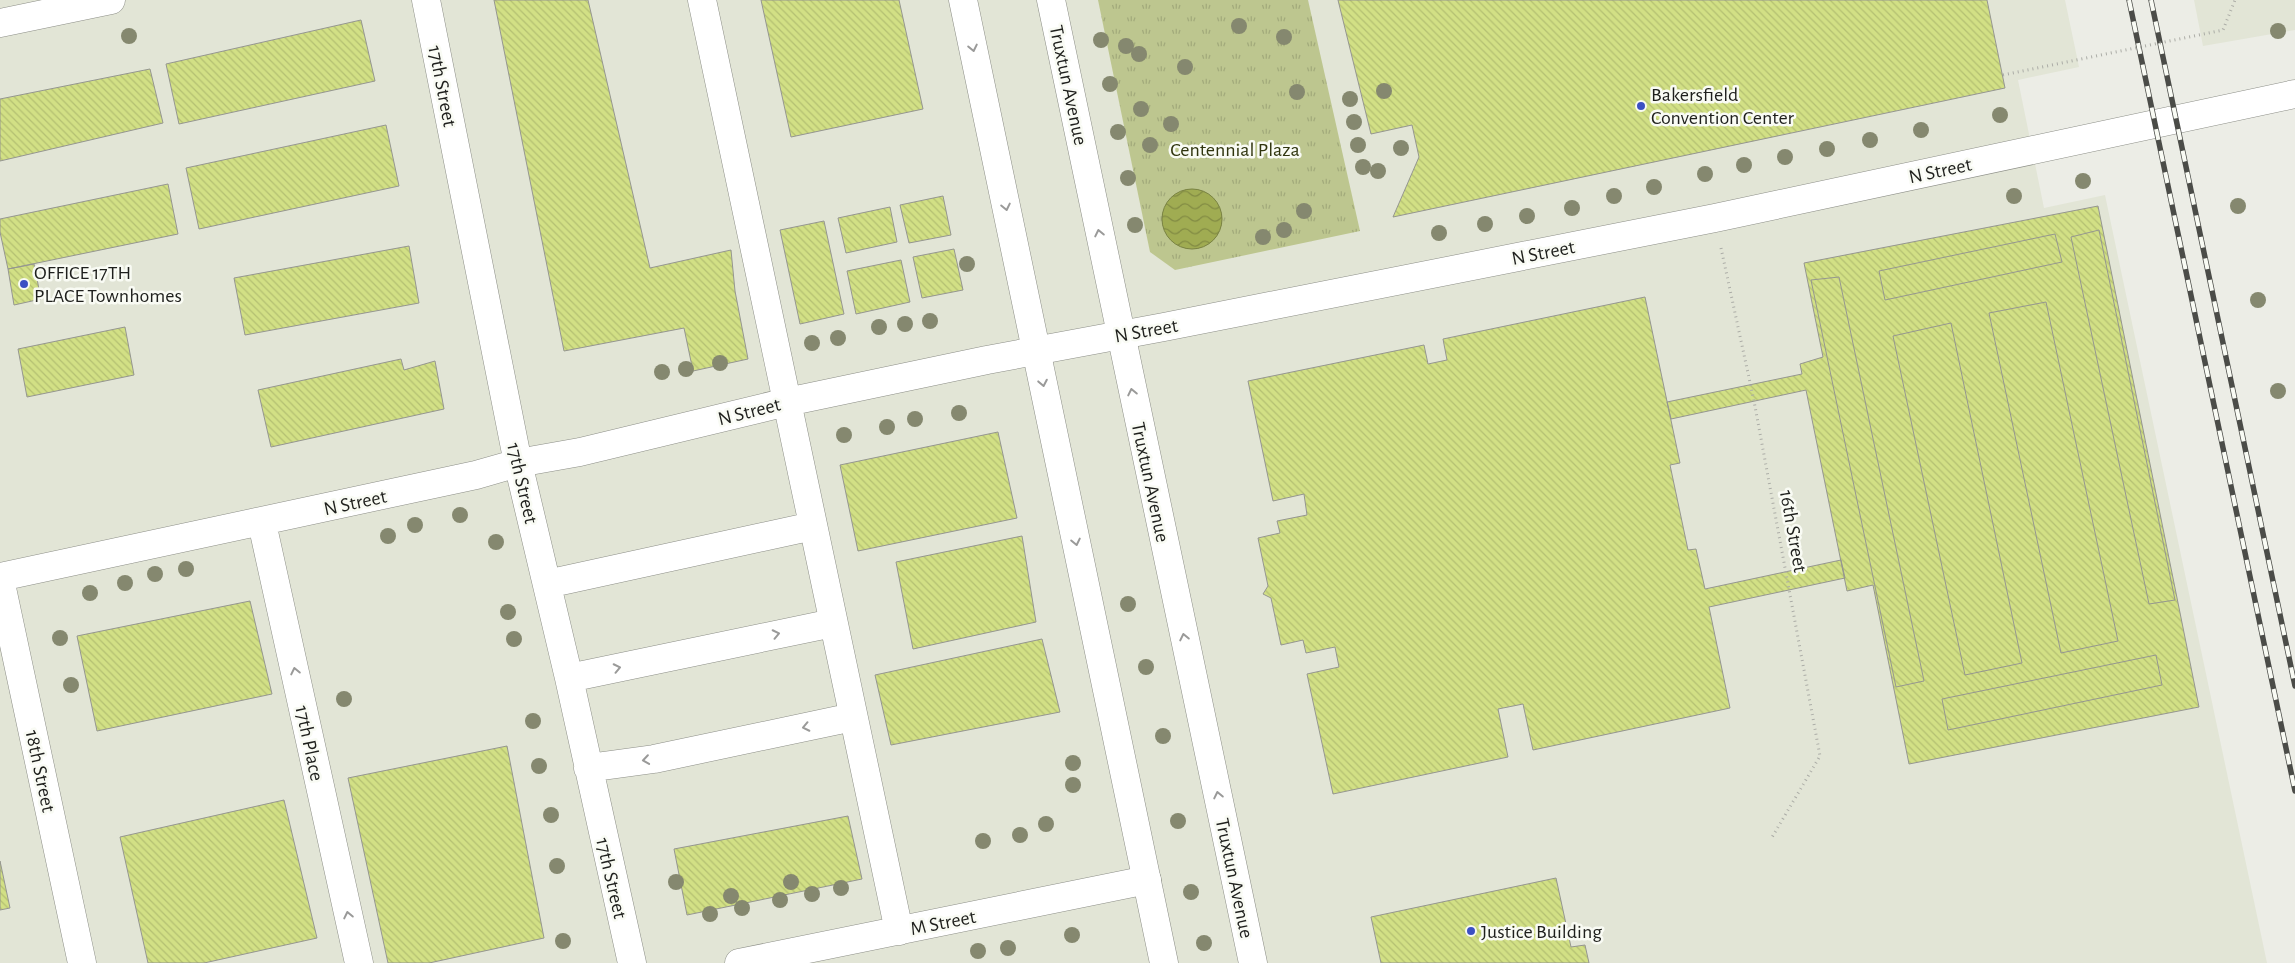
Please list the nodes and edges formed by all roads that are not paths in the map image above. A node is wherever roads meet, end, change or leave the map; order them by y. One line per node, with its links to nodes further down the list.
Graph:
1 (111, 0): 6 (street)
2 (426, 0): 11 (street, 17th Street)
3 (702, 0): 10 (street)
4 (963, 0): 9 (street, one-way to 9)
5 (1051, 0): 8 (street, Truxtun Avenue, one-way to 5)
6 (0, 23)
7 (2295, 94): 8 (street, N Street)
8 (1120, 334): 9 (street, N Street); 27 (street, Truxtun Avenue, one-way to 8)
9 (1036, 350): 10 (street, N Street); 20 (street, one-way to 20)
10 (787, 402): 11 (street, N Street); 13 (street)
11 (518, 463): 12 (street, N Street); 15 (street, 17th Street)
12 (262, 523): 14 (street, N Street); 23 (street, 17th Place, one-way to 12)
13 (813, 526): 15 (street); 16 (street)
14 (0, 578): 22 (street, 18th Street)
15 (547, 584): 17 (street, 17th Street)
16 (833, 623): 17 (street, one-way to 16); 18 (street)
17 (569, 678): 19 (street, 17th Street)
18 (853, 718): 19 (street, one-way to 19); 21 (street)
19 (588, 768): 24 (street, 17th Street)
20 (1147, 880): 21 (street, M Street); 26 (street)
21 (899, 931): 25 (street, M Street)
22 (82, 963)
23 (358, 963)
24 (632, 963)
25 (739, 963)
26 (1164, 963)
27 (1253, 963)

